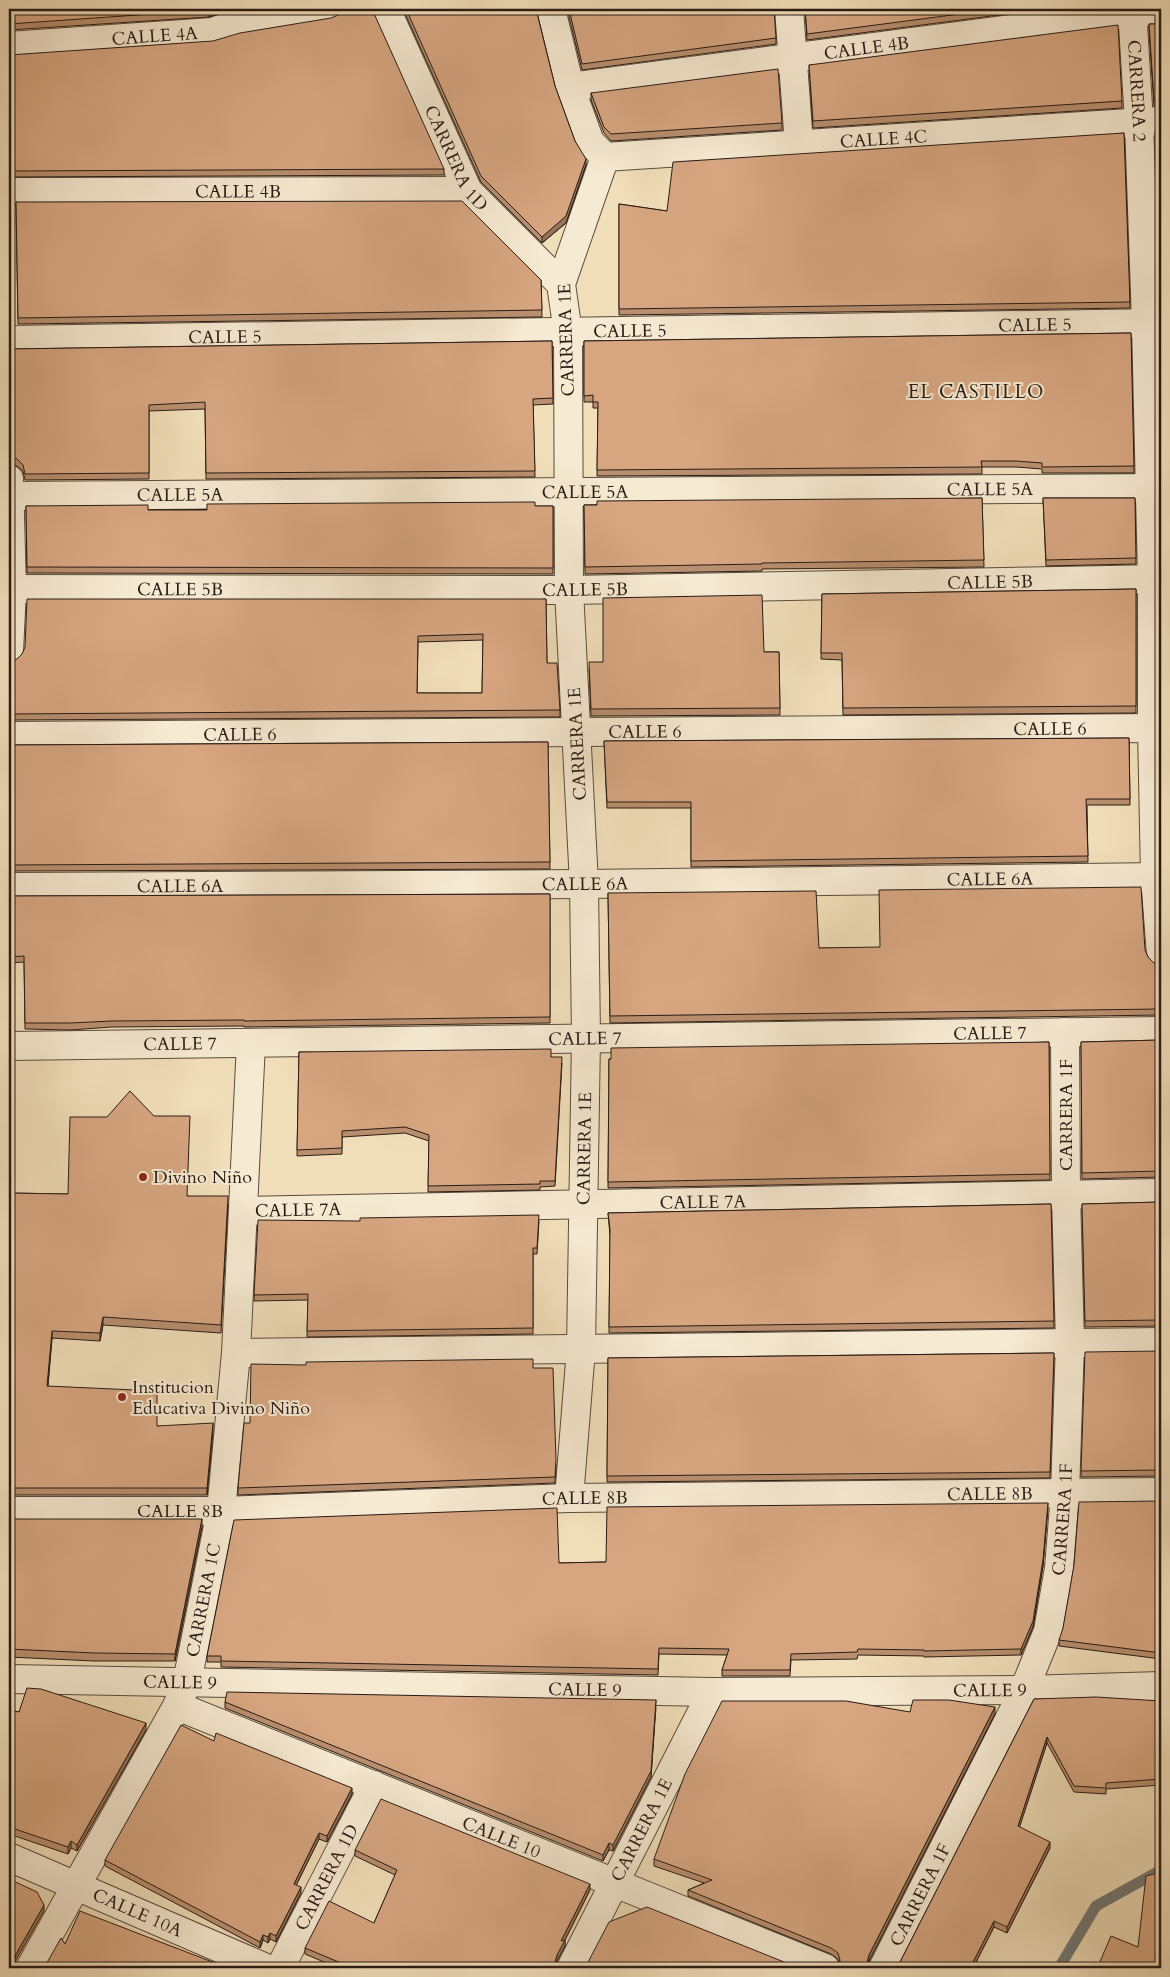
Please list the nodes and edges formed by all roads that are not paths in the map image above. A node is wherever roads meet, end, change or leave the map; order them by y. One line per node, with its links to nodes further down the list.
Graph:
1 (329, 9): 7 (street, CALLE 4A)
2 (386, 9): 14 (street, CARRERA 1D)
3 (551, 9): 10 (street)
4 (789, 9): 9 (street)
5 (1132, 11): 6 (street, CALLE 4B); 9 (street, CALLE 4B); 11 (street, CARRERA 2)
6 (1161, 11)
7 (234, 16): 8 (street, CALLE 4A)
8 (9, 46)
9 (792, 58): 10 (street, CALLE 4B); 12 (street)
10 (570, 87): 13 (street)
11 (1150, 121): 12 (street, CALLE 4C); 17 (street, CARRERA 2)
12 (799, 144): 13 (street, CALLE 4C)
13 (605, 157): 16 (street, CARRERA 1E)
14 (468, 191): 15 (street, CALLE 4B); 16 (street, CARRERA 1D)
15 (9, 192)
16 (561, 284): 18 (street, CARRERA 1E)
17 (1153, 323): 18 (street, CALLE 5); 21 (street, CARRERA 2)
18 (568, 333): 19 (street, CALLE 5); 22 (street, CARRERA 1E)
19 (9, 340)
20 (9, 478): 23 (street)
21 (1155, 488): 22 (street, CALLE 5A); 24 (street, CARRERA 2)
22 (568, 491): 23 (street, CALLE 5A); 26 (street, CARRERA 1E)
23 (9, 496): 25 (street)
24 (1156, 579): 26 (street, CALLE 5B); 28 (street, CARRERA 2)
25 (10, 589): 26 (street, CALLE 5B); 27 (street)
26 (569, 590): 29 (street, CARRERA 1E)
27 (9, 652)
28 (1156, 728): 29 (street, CALLE 6); 31 (street, CARRERA 2)
29 (576, 732): 30 (street, CALLE 6); 32 (street, CARRERA 1E)
30 (9, 736)
31 (1158, 877): 32 (street, CALLE 6A); 34 (street, CARRERA 2)
32 (584, 884): 33 (street, CALLE 6A); 37 (street, CARRERA 1E)
33 (9, 887)
34 (1161, 955)
35 (1161, 1030): 36 (street, CALLE 7)
36 (1065, 1032): 37 (street, CALLE 7); 41 (street, CARRERA 1F)
37 (586, 1038): 38 (street, CALLE 7); 42 (street, CARRERA 1E)
38 (251, 1043): 39 (street, CALLE 7); 43 (street, CARRERA 1C)
39 (9, 1046)
40 (1161, 1193): 41 (street, CALLE 7A)
41 (1066, 1194): 42 (street, CALLE 7A); 45 (street, CARRERA 1F)
42 (584, 1204): 43 (street, CALLE 7A); 46 (street, CARRERA 1E)
43 (244, 1211): 47 (street, CARRERA 1C)
44 (1161, 1342): 45 (street)
45 (1070, 1343): 46 (street); 49 (street, CARRERA 1F)
46 (581, 1349): 47 (street); 50 (street, CARRERA 1E)
47 (236, 1353): 52 (street, CARRERA 1C)
48 (1161, 1492): 49 (street, CALLE 8B)
49 (1065, 1493): 50 (street, CALLE 8B); 55 (street, CARRERA 1F)
50 (569, 1498): 52 (street, CALLE 8B)
51 (9, 1511): 52 (street, CALLE 8B)
52 (221, 1511): 57 (street, CARRERA 1C)
53 (9, 1679): 57 (street, CALLE 9)
54 (1161, 1686): 55 (street, CALLE 9)
55 (1024, 1690): 56 (street, CALLE 9); 67 (street, CARRERA 1F)
56 (712, 1692): 57 (street, CALLE 9); 60 (street, CARRERA 1E)
57 (182, 1694): 58 (street, CALLE 10); 61 (street, CARRERA 1C)
58 (374, 1785): 60 (street, CALLE 10); 64 (street, CARRERA 1D)
59 (9, 1857): 61 (street, CALLE 10A)
60 (615, 1883): 65 (street, CARRERA 1E); 66 (street, CALLE 10)
61 (75, 1886): 62 (street, CARRERA 1C); 63 (street, CALLE 10A)
62 (30, 1968)
63 (266, 1968)
64 (280, 1968)
65 (571, 1968)
66 (825, 1968)
67 (883, 1968)

